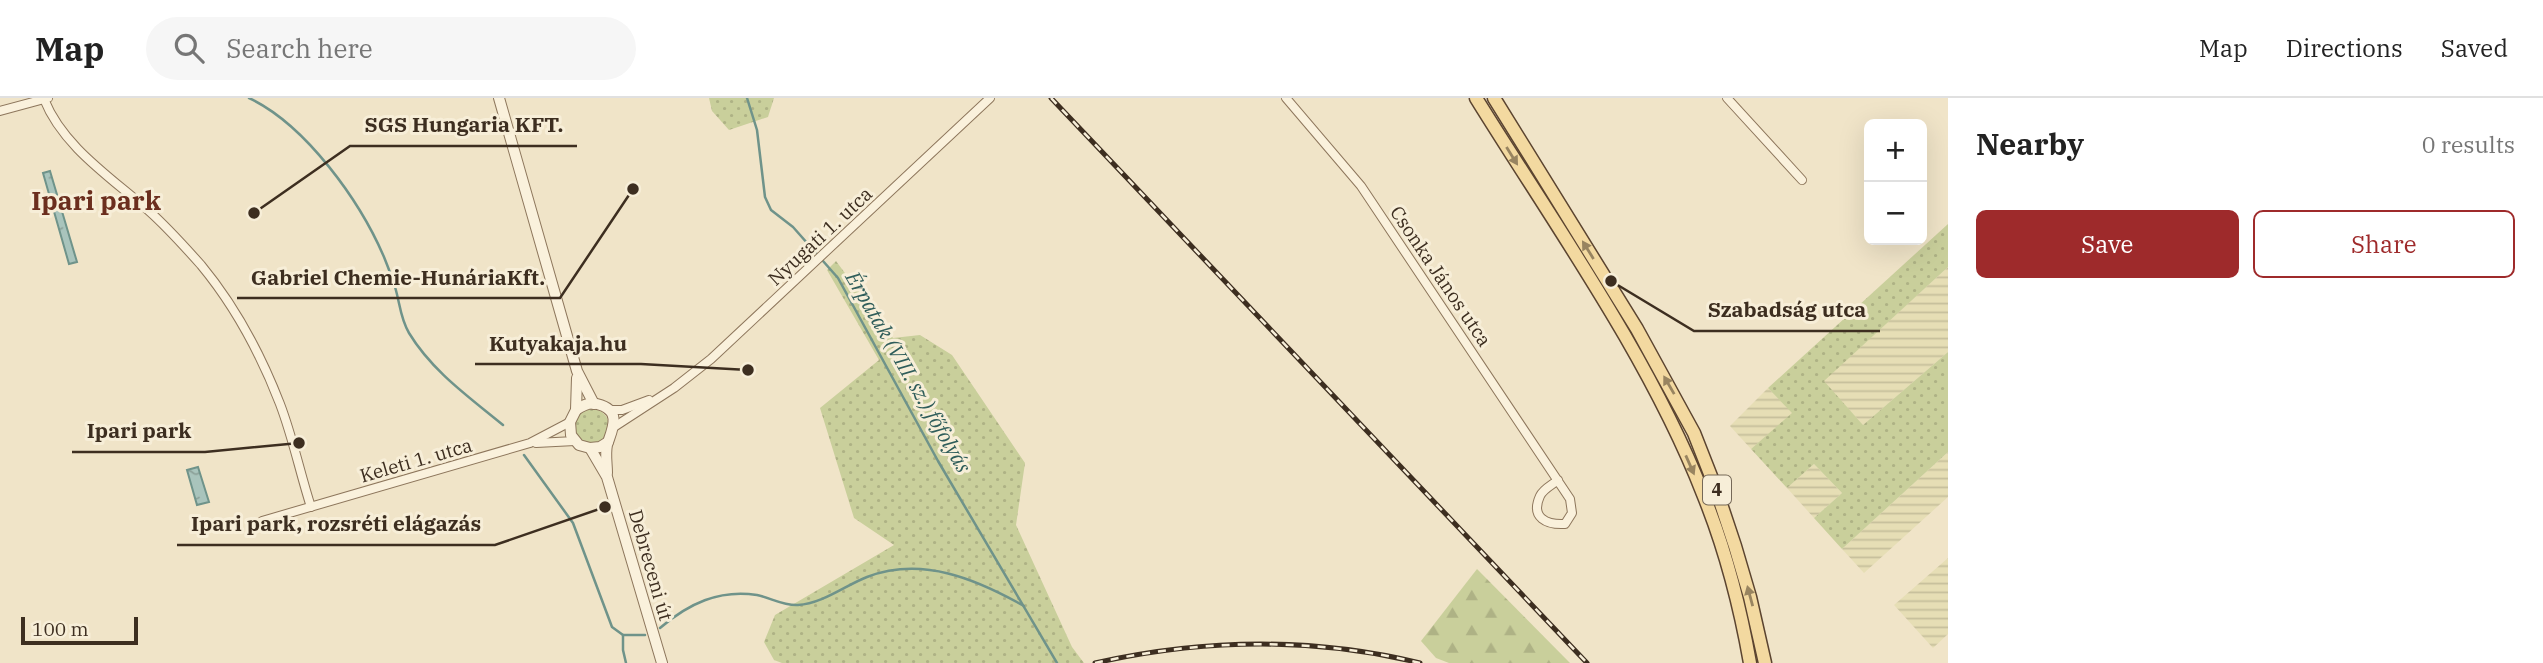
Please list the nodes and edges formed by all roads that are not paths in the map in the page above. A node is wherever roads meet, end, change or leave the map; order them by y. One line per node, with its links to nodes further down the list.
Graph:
1 (499, 98): 10 (street)
2 (990, 98): 11 (street, Nyugati 1. utca)
3 (1286, 98): 22 (street, Csonka János utca)
4 (1476, 98): 26 (main road, 4, one-way to 26)
5 (1494, 98): 27 (main road, 4, one-way to 5)
6 (1727, 98): 9 (street)
7 (46, 99): 8 (street); 23 (street)
8 (0, 111)
9 (1802, 180)
10 (577, 371): 12 (street); 13 (street)
11 (668, 392): 14 (street, Nyugati 1. utca); 16 (street, Nyugati 1. utca)
12 (594, 404): 13 (street); 14 (street)
13 (576, 410): 15 (street)
14 (608, 410): 16 (street)
15 (570, 422): 17 (street); 19 (street)
16 (614, 427): 18 (street)
17 (575, 441): 19 (street); 20 (street)
18 (608, 442): 20 (street); 21 (street)
19 (530, 443): 23 (street, Keleti 1. utca)
20 (590, 449): 21 (street)
21 (607, 477): 25 (street, Debreceni út)
22 (1558, 480): 22 (street, Csonka János utca)
23 (311, 507): 24 (street, Keleti 1. utca)
24 (262, 521)
25 (662, 663)
26 (1750, 663)
27 (1765, 663)

